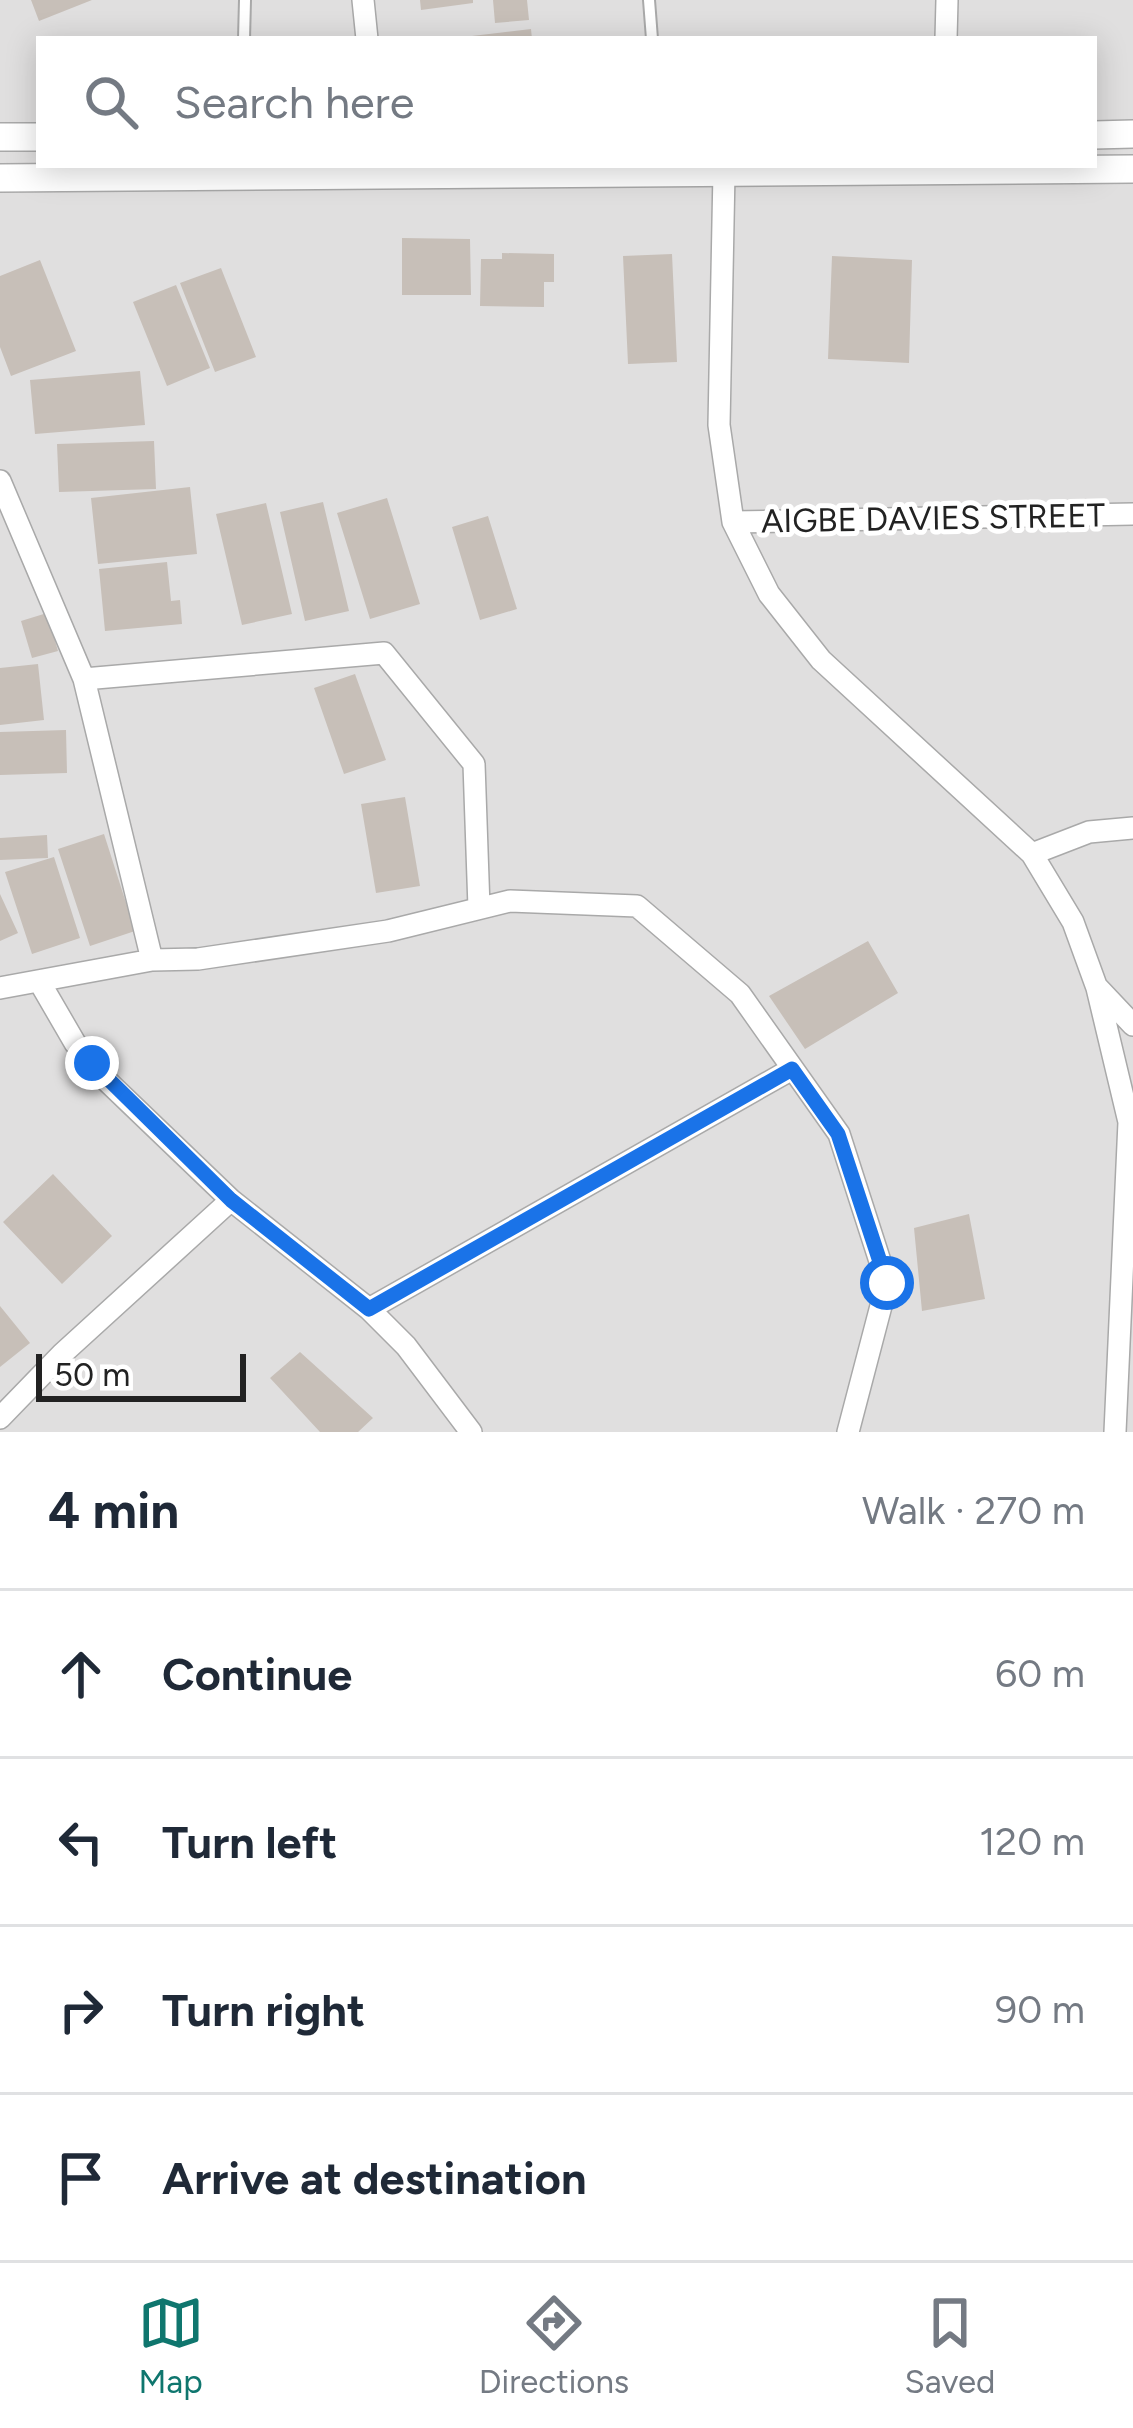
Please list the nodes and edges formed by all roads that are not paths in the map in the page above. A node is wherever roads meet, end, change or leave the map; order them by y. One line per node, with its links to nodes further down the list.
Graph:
1 (245, 0): 5 (lane)
2 (363, 0): 6 (street)
3 (649, 0): 7 (lane)
4 (946, 0): 8 (street)
5 (244, 36)
6 (368, 36)
7 (652, 36)
8 (946, 36)
9 (1133, 134): 10 (street)
10 (1097, 135)
11 (0, 137): 12 (street)
12 (36, 137)
13 (1133, 169): 14 (street)
14 (724, 172): 15 (street); 18 (street)
15 (0, 178)
16 (0, 481): 19 (street)
17 (1133, 514): 18 (street, AIGBE DAVIES STREET)
18 (733, 522): 21 (street)
19 (84, 679): 22 (street); 23 (street)
20 (1133, 828): 21 (street)
21 (1032, 854): 26 (street)
22 (479, 908): 23 (street); 28 (street)
23 (152, 960): 24 (street)
24 (39, 981): 25 (street); 29 (street)
25 (0, 988)
26 (1097, 988): 27 (street); 34 (street)
27 (1133, 1025)
28 (792, 1069): 30 (street); 33 (street)
29 (231, 1200): 30 (street); 31 (street)
30 (369, 1309): 32 (street)
31 (0, 1418)
32 (471, 1432)
33 (848, 1432)
34 (1115, 1432)

